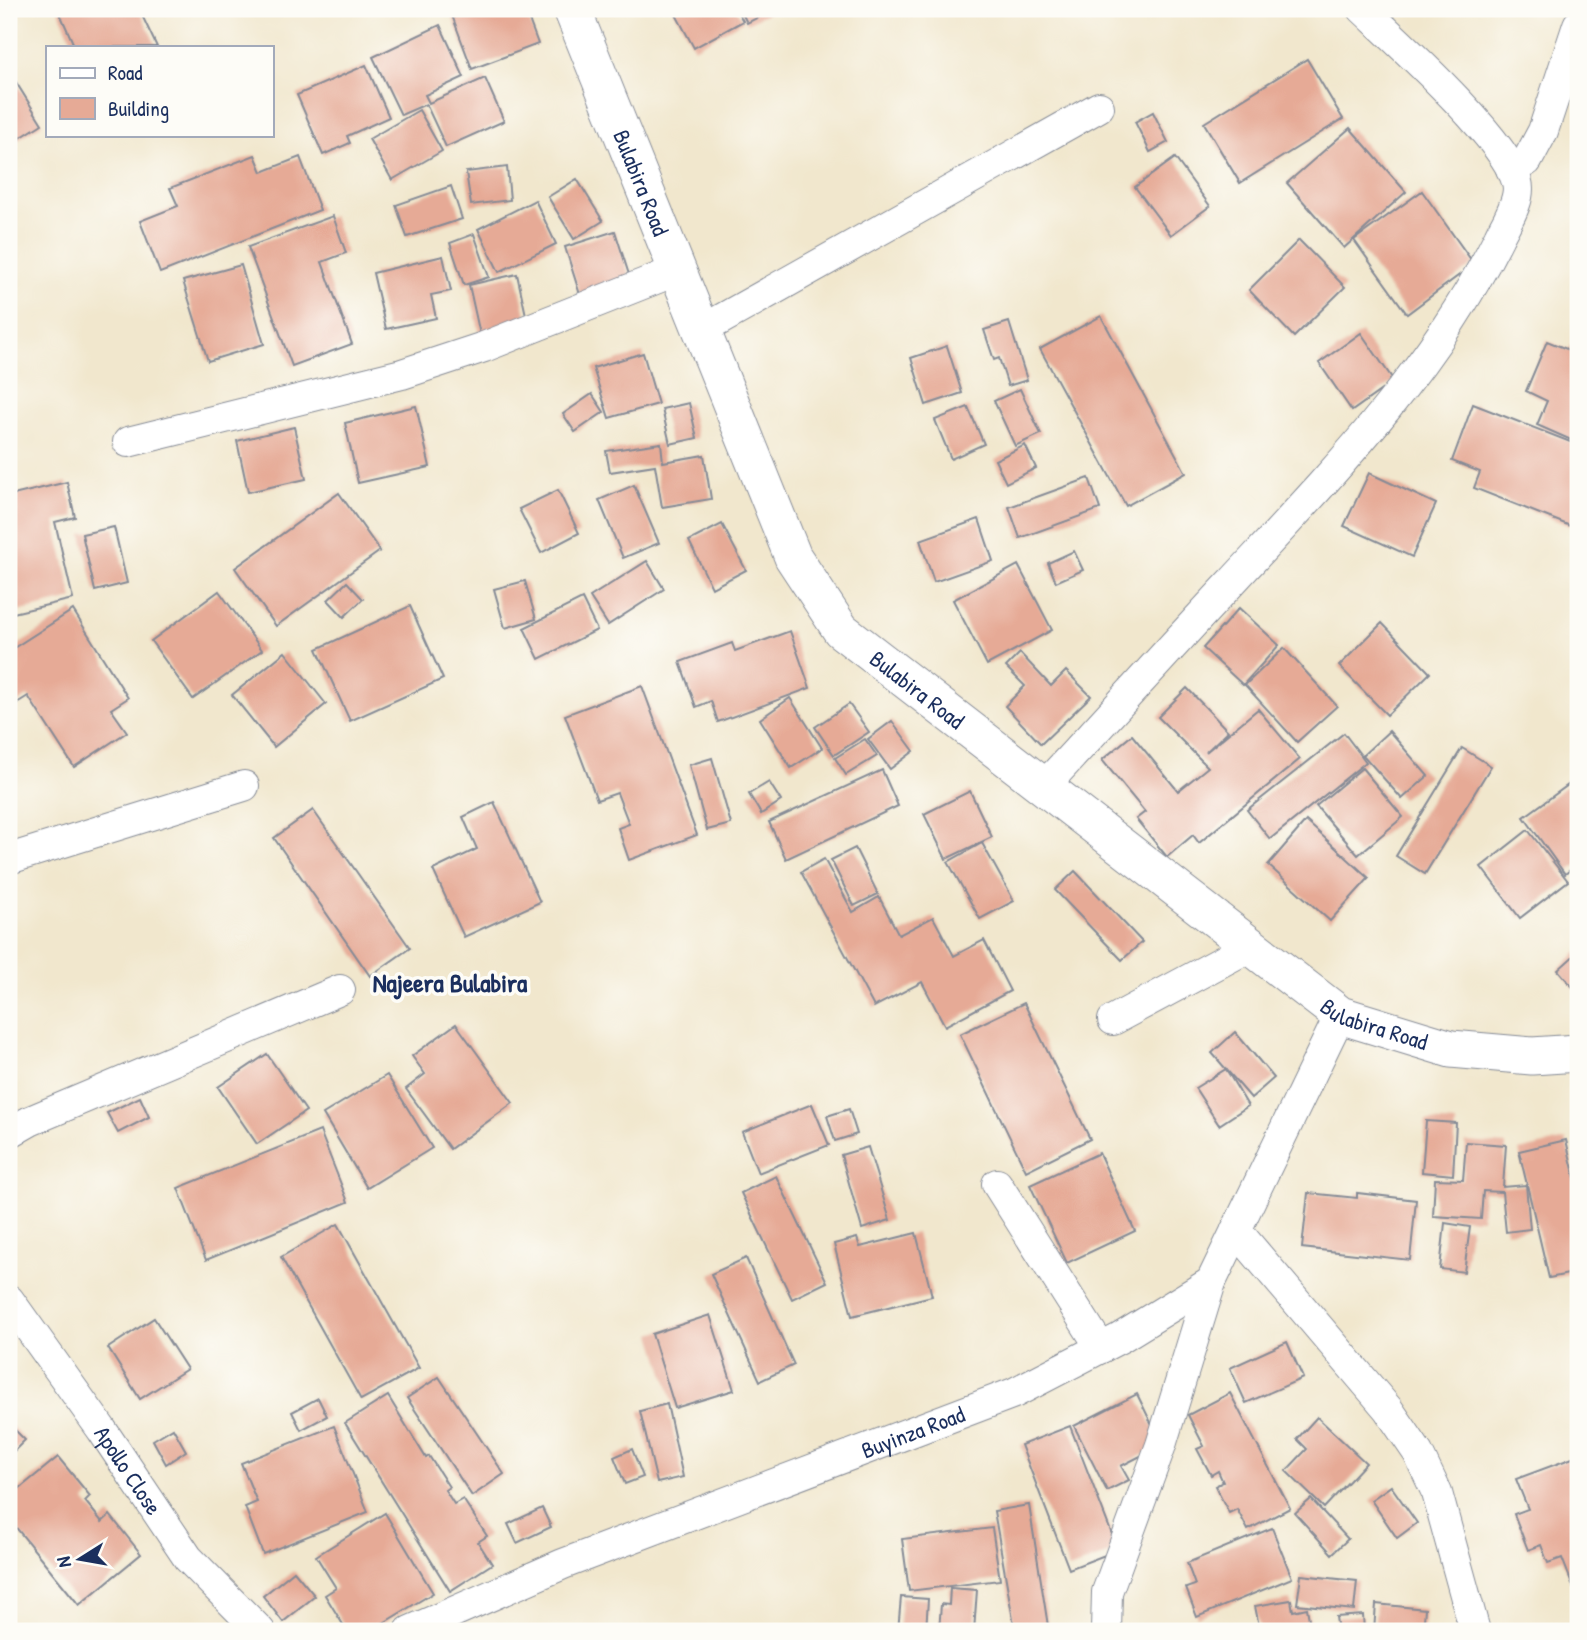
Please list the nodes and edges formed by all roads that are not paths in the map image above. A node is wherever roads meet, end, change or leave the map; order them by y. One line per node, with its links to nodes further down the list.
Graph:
1 (572, 9): 6 (street, Bulabira Road)
2 (1363, 9): 5 (street)
3 (1578, 25): 5 (street)
4 (1099, 107): 7 (street)
5 (1511, 169): 10 (street)
6 (678, 270): 7 (street, Bulabira Road); 8 (street)
7 (702, 330): 10 (street, Bulabira Road)
8 (128, 442)
9 (244, 786): 11 (street)
10 (1044, 786): 12 (street, Bulabira Road)
11 (9, 859)
12 (1251, 946): 14 (street, Bulabira Road); 15 (street)
13 (340, 990): 17 (street)
14 (1340, 1014): 16 (street, Bulabira Road); 19 (street)
15 (1113, 1020)
16 (1578, 1053)
17 (9, 1133)
18 (997, 1184): 22 (street)
19 (1236, 1230): 20 (street); 26 (street)
20 (1211, 1282): 22 (street, Buyinza Road); 25 (street)
21 (9, 1300): 23 (street, Apollo Close)
22 (1101, 1348): 24 (street, Buyinza Road)
23 (260, 1631)
24 (410, 1631)
25 (1106, 1631)
26 (1475, 1631)

